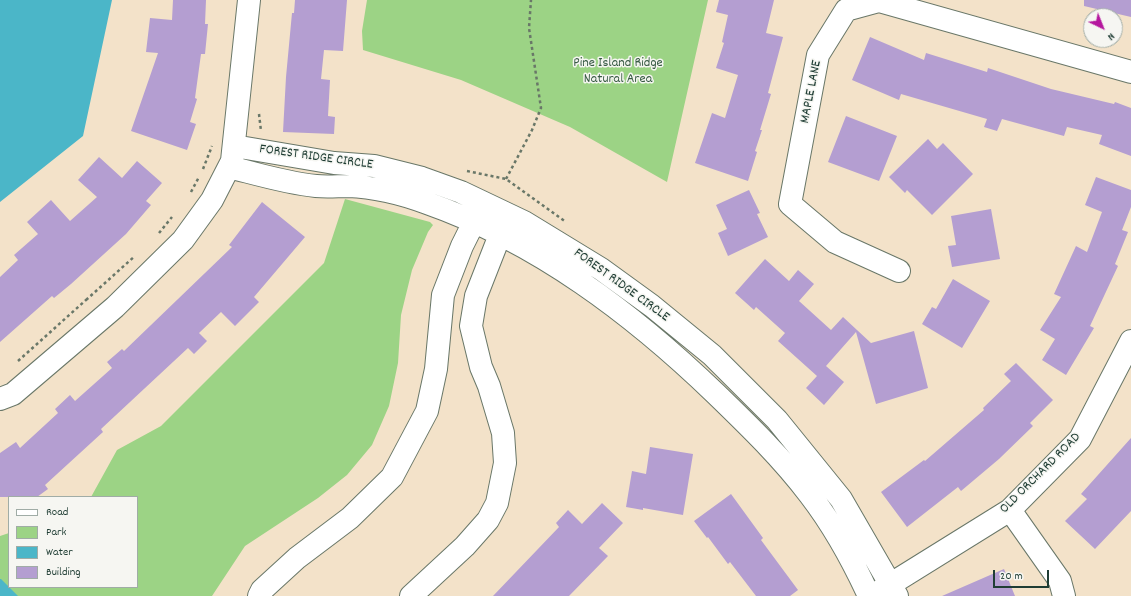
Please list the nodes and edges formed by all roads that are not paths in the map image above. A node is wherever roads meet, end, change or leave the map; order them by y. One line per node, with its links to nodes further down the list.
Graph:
1 (249, 0): 3 (street)
2 (1131, 72): 8 (street, MAPLE LANE)
3 (231, 157): 4 (street, FOREST RIDGE CIRCLE); 6 (street, FOREST RIDGE CIRCLE); 10 (street)
4 (484, 202): 5 (street, FOREST RIDGE CIRCLE); 6 (street)
5 (508, 214): 7 (street); 12 (street, FOREST RIDGE CIRCLE)
6 (474, 222): 7 (street, FOREST RIDGE CIRCLE); 13 (street)
7 (500, 235): 14 (street); 15 (street, FOREST RIDGE CIRCLE)
8 (899, 270)
9 (1131, 341): 11 (street, OLD ORCHARD ROAD)
10 (6, 397)
11 (1010, 510): 12 (street, OLD ORCHARD ROAD); 16 (street)
12 (894, 590): 15 (street, OLD ORCHARD ROAD)
13 (259, 596)
14 (411, 596)
15 (870, 596)
16 (1064, 596)

